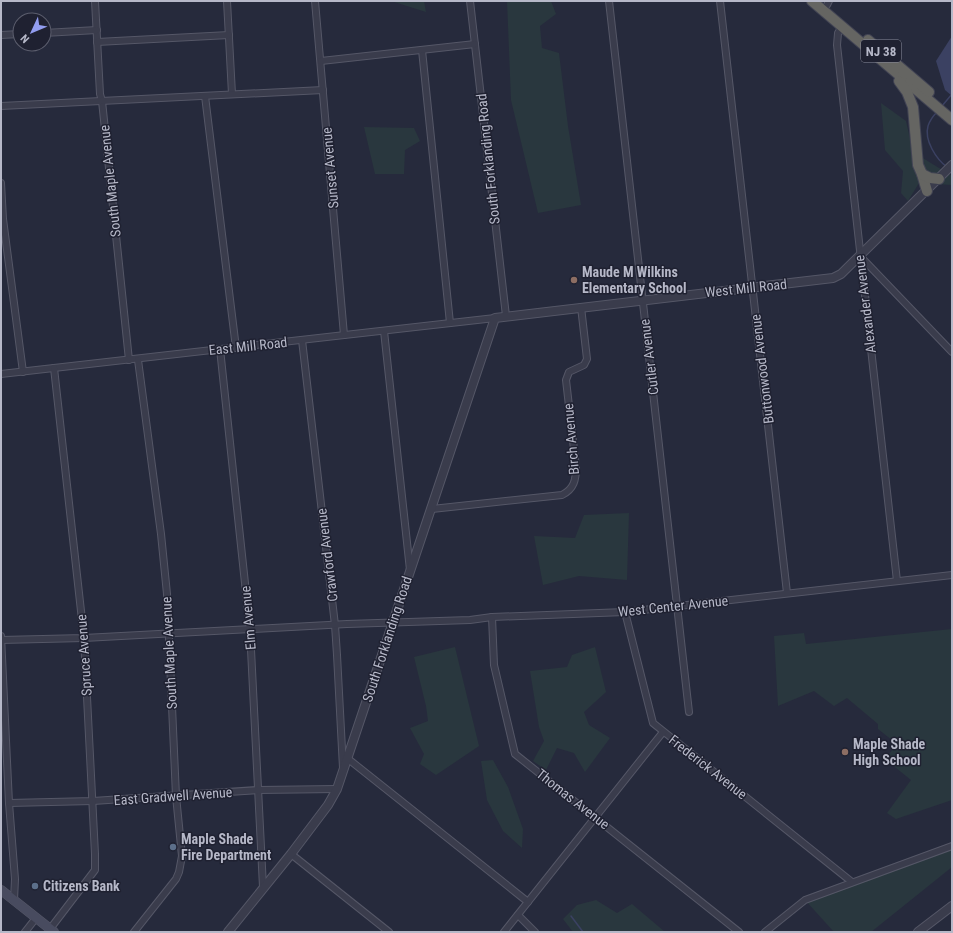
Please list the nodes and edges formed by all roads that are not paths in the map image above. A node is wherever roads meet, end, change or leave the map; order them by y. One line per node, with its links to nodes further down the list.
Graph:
1 (95, 1): 10 (street, South Maple Avenue)
2 (227, 1): 14 (street)
3 (315, 1): 18 (street, Sunset Avenue)
4 (470, 1): 16 (street, South Forklanding Road)
5 (609, 1): 34 (street, Cutler Avenue)
6 (720, 1): 33 (street, Buttonwood Avenue)
7 (812, 1): 9 (highway, NJ 38)
8 (826, 2): 25 (highway, NJ 38)
9 (842, 27): 19 (highway, NJ 38); 32 (street, Alexander Avenue)
10 (96, 30): 11 (street); 15 (street, South Maple Avenue)
11 (52, 33)
12 (12, 34): 13 (street)
13 (1, 35)
14 (228, 35): 15 (street); 21 (street)
15 (97, 42): 23 (street, South Maple Avenue)
16 (475, 44): 17 (street); 36 (street, South Forklanding Road)
17 (422, 50): 18 (street); 38 (street)
18 (321, 61): 20 (street, Sunset Avenue)
19 (888, 66): 25 (highway, NJ 38); 28 (highway)
20 (323, 90): 21 (street); 40 (street, Sunset Avenue)
21 (232, 94): 22 (street)
22 (205, 96): 23 (street); 42 (street)
23 (102, 101): 24 (street); 45 (street, South Maple Avenue)
24 (1, 106)
25 (944, 108): 26 (highway, NJ 38)
26 (952, 120)
27 (952, 165): 29 (street, West Mill Road)
28 (922, 174): 29 (highway); 31 (highway)
29 (942, 176): 31 (street, West Mill Road)
30 (1, 183): 48 (street)
31 (927, 191): 32 (street, West Mill Road)
32 (860, 255): 33 (street, West Mill Road); 44 (street); 53 (street, Alexander Avenue)
33 (752, 288): 34 (street, West Mill Road); 54 (street, Buttonwood Avenue)
34 (642, 300): 35 (street, West Mill Road); 55 (street, Cutler Avenue)
35 (581, 307): 36 (street, West Mill Road); 50 (street, Birch Avenue)
36 (506, 316): 37 (street, West Mill Road)
37 (495, 318): 38 (street, East Mill Road); 50 (street, South Forklanding Road)
38 (450, 323): 39 (street, East Mill Road)
39 (384, 331): 40 (street, East Mill Road); 51 (street)
40 (344, 335): 41 (street, East Mill Road)
41 (302, 340): 42 (street, East Mill Road); 59 (street, Crawford Avenue)
42 (236, 348): 43 (street, East Mill Road)
43 (220, 349): 46 (street, East Mill Road); 60 (street, Elm Avenue)
44 (952, 352)
45 (129, 360): 46 (street, East Mill Road); 47 (street, East Mill Road)
46 (138, 360): 61 (street, South Maple Avenue)
47 (54, 368): 48 (street, East Mill Road); 63 (street, Spruce Avenue)
48 (23, 372): 49 (street, East Mill Road)
49 (1, 374)
50 (432, 509): 51 (street, South Forklanding Road)
51 (410, 571): 58 (street, South Forklanding Road)
52 (952, 575): 53 (street, West Center Avenue)
53 (897, 582): 54 (street, West Center Avenue)
54 (787, 593): 55 (street, West Center Avenue)
55 (677, 606): 56 (street, West Center Avenue); 65 (street, Cutler Avenue)
56 (626, 612): 57 (street, West Center Avenue); 66 (street, Frederick Avenue)
57 (492, 617): 58 (street, West Center Avenue); 74 (street, Thomas Avenue)
58 (392, 622): 59 (street, West Center Avenue); 67 (street, South Forklanding Road)
59 (335, 625): 60 (street, West Center Avenue); 68 (street, Crawford Avenue)
60 (250, 630): 61 (street, West Center Avenue); 70 (street, Elm Avenue)
61 (168, 633): 63 (street, West Center Avenue); 71 (street, South Maple Avenue)
62 (1, 636): 64 (street)
63 (84, 638): 64 (street, West Center Avenue); 72 (street, Spruce Avenue)
64 (1, 640): 73 (street)
65 (689, 712)
66 (663, 732): 74 (street); 77 (street, Frederick Avenue)
67 (347, 758): 68 (street, South Forklanding Road); 81 (street)
68 (343, 771): 69 (street, South Forklanding Road)
69 (337, 789): 70 (street, East Gradwell Avenue); 76 (street, South Forklanding Road)
70 (258, 790): 71 (street, East Gradwell Avenue); 78 (street, Elm Avenue)
71 (176, 796): 72 (street, East Gradwell Avenue); 87 (street, South Maple Avenue)
72 (93, 801): 73 (street, East Gradwell Avenue); 85 (street, Spruce Avenue)
73 (9, 803): 80 (street)
74 (595, 817): 81 (street); 92 (street, Thomas Avenue)
75 (952, 846): 77 (street)
76 (291, 854): 78 (street, South Forklanding Road); 89 (street)
77 (852, 882): 93 (street)
78 (263, 887): 88 (street, South Forklanding Road)
79 (1, 890): 80 (main road)
80 (14, 900): 84 (main road)
81 (528, 902): 83 (street)
82 (952, 906): 94 (street)
83 (518, 915): 90 (street); 91 (street)
84 (36, 918): 85 (main road); 86 (street)
85 (52, 930)
86 (25, 932)
87 (134, 932)
88 (228, 932)
89 (389, 932)
90 (504, 932)
91 (535, 932)
92 (739, 932)
93 (765, 932)
94 (918, 932)

